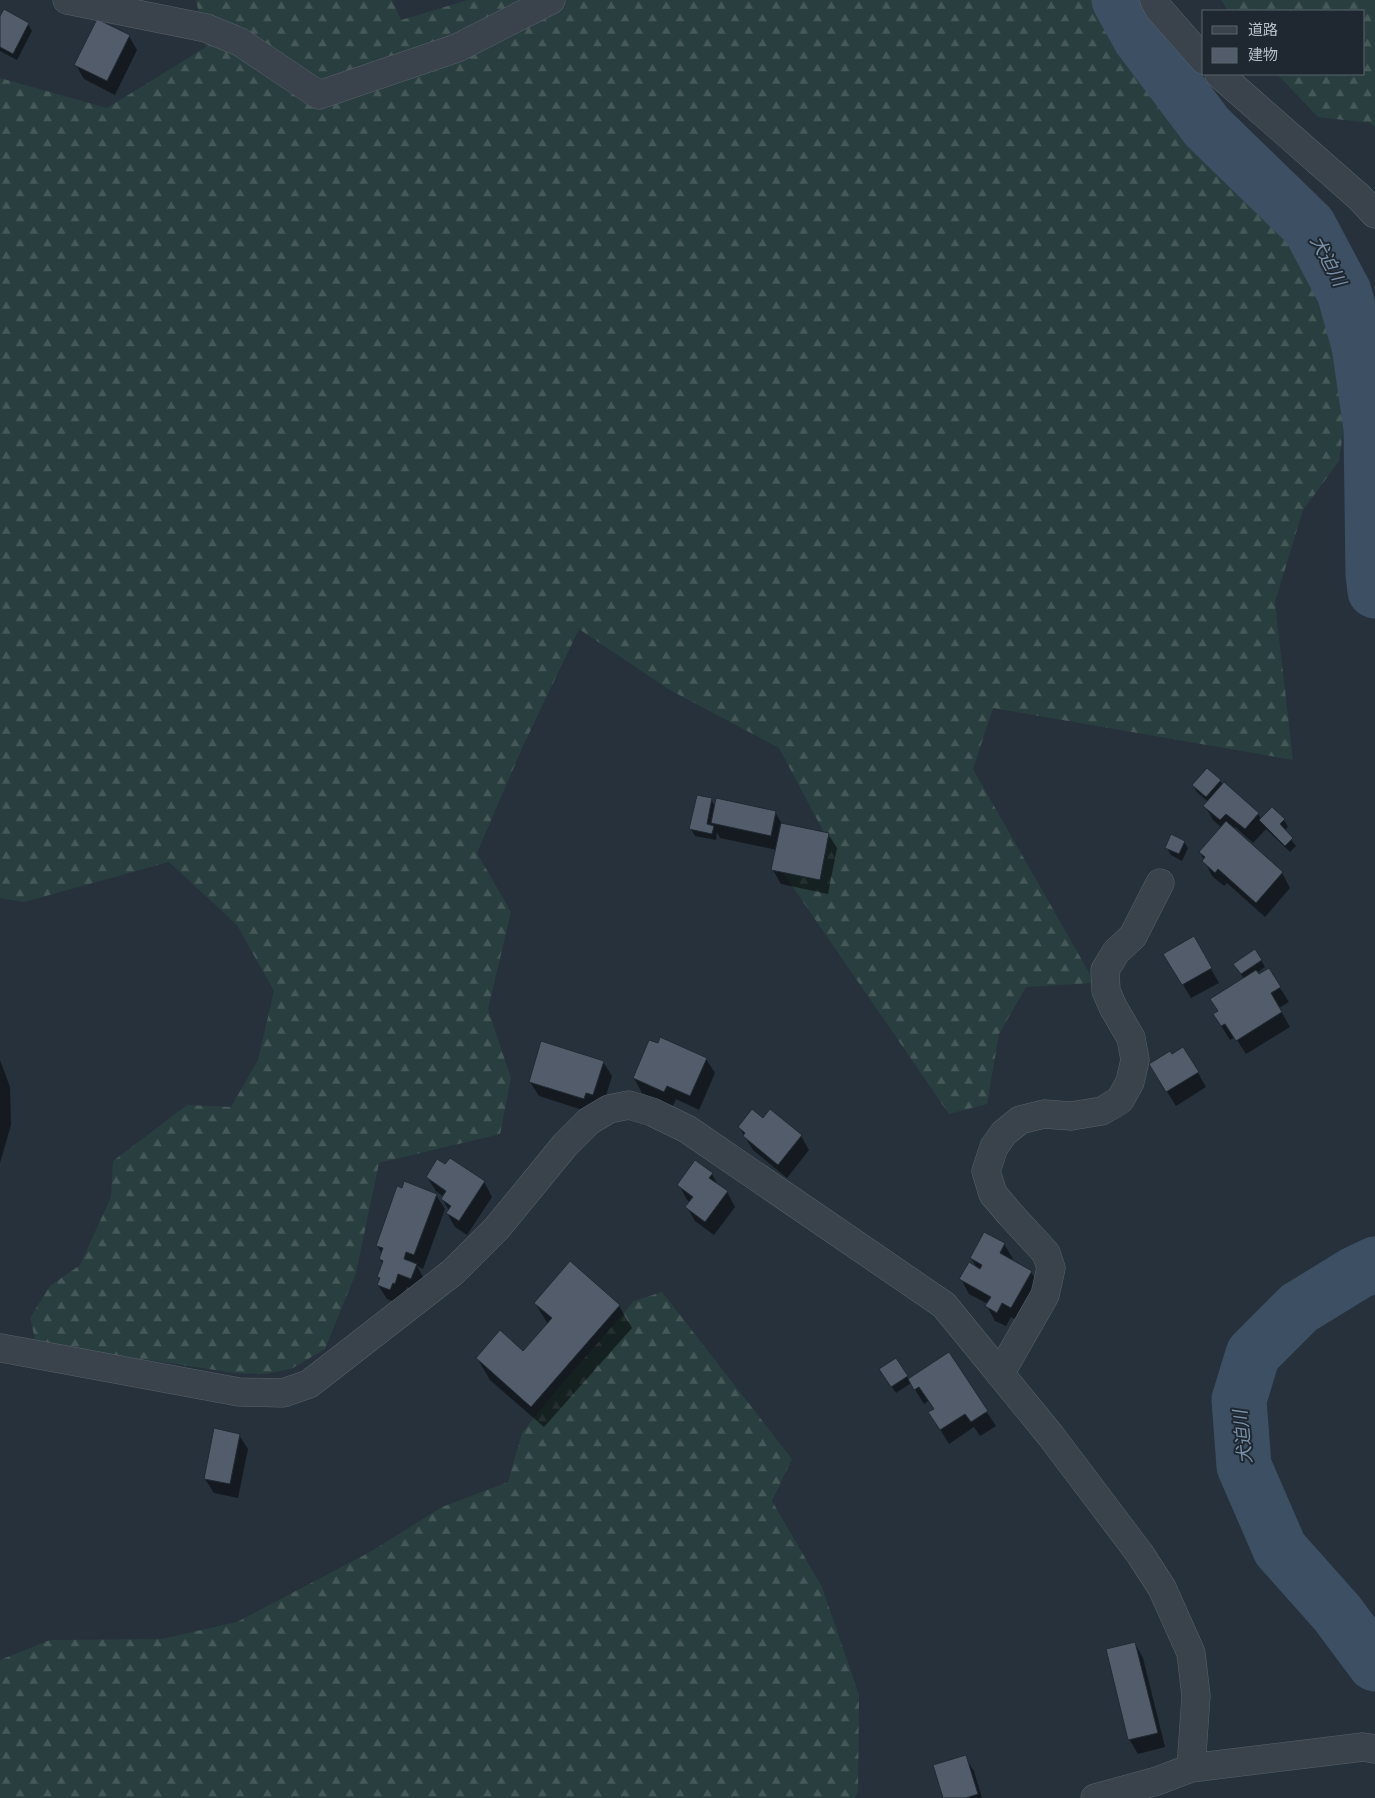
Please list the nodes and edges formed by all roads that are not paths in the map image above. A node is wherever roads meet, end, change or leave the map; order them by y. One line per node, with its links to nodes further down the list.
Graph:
1 (67, 0): 2 (street)
2 (552, 0)
3 (1154, 0): 4 (street)
4 (1202, 58)
5 (1220, 75): 6 (street)
6 (1375, 214)
7 (1160, 882): 9 (street)
8 (1, 1348): 9 (street)
9 (1000, 1374): 11 (street)
10 (1369, 1748): 11 (street)
11 (1191, 1768): 12 (street)
12 (1095, 1798)

